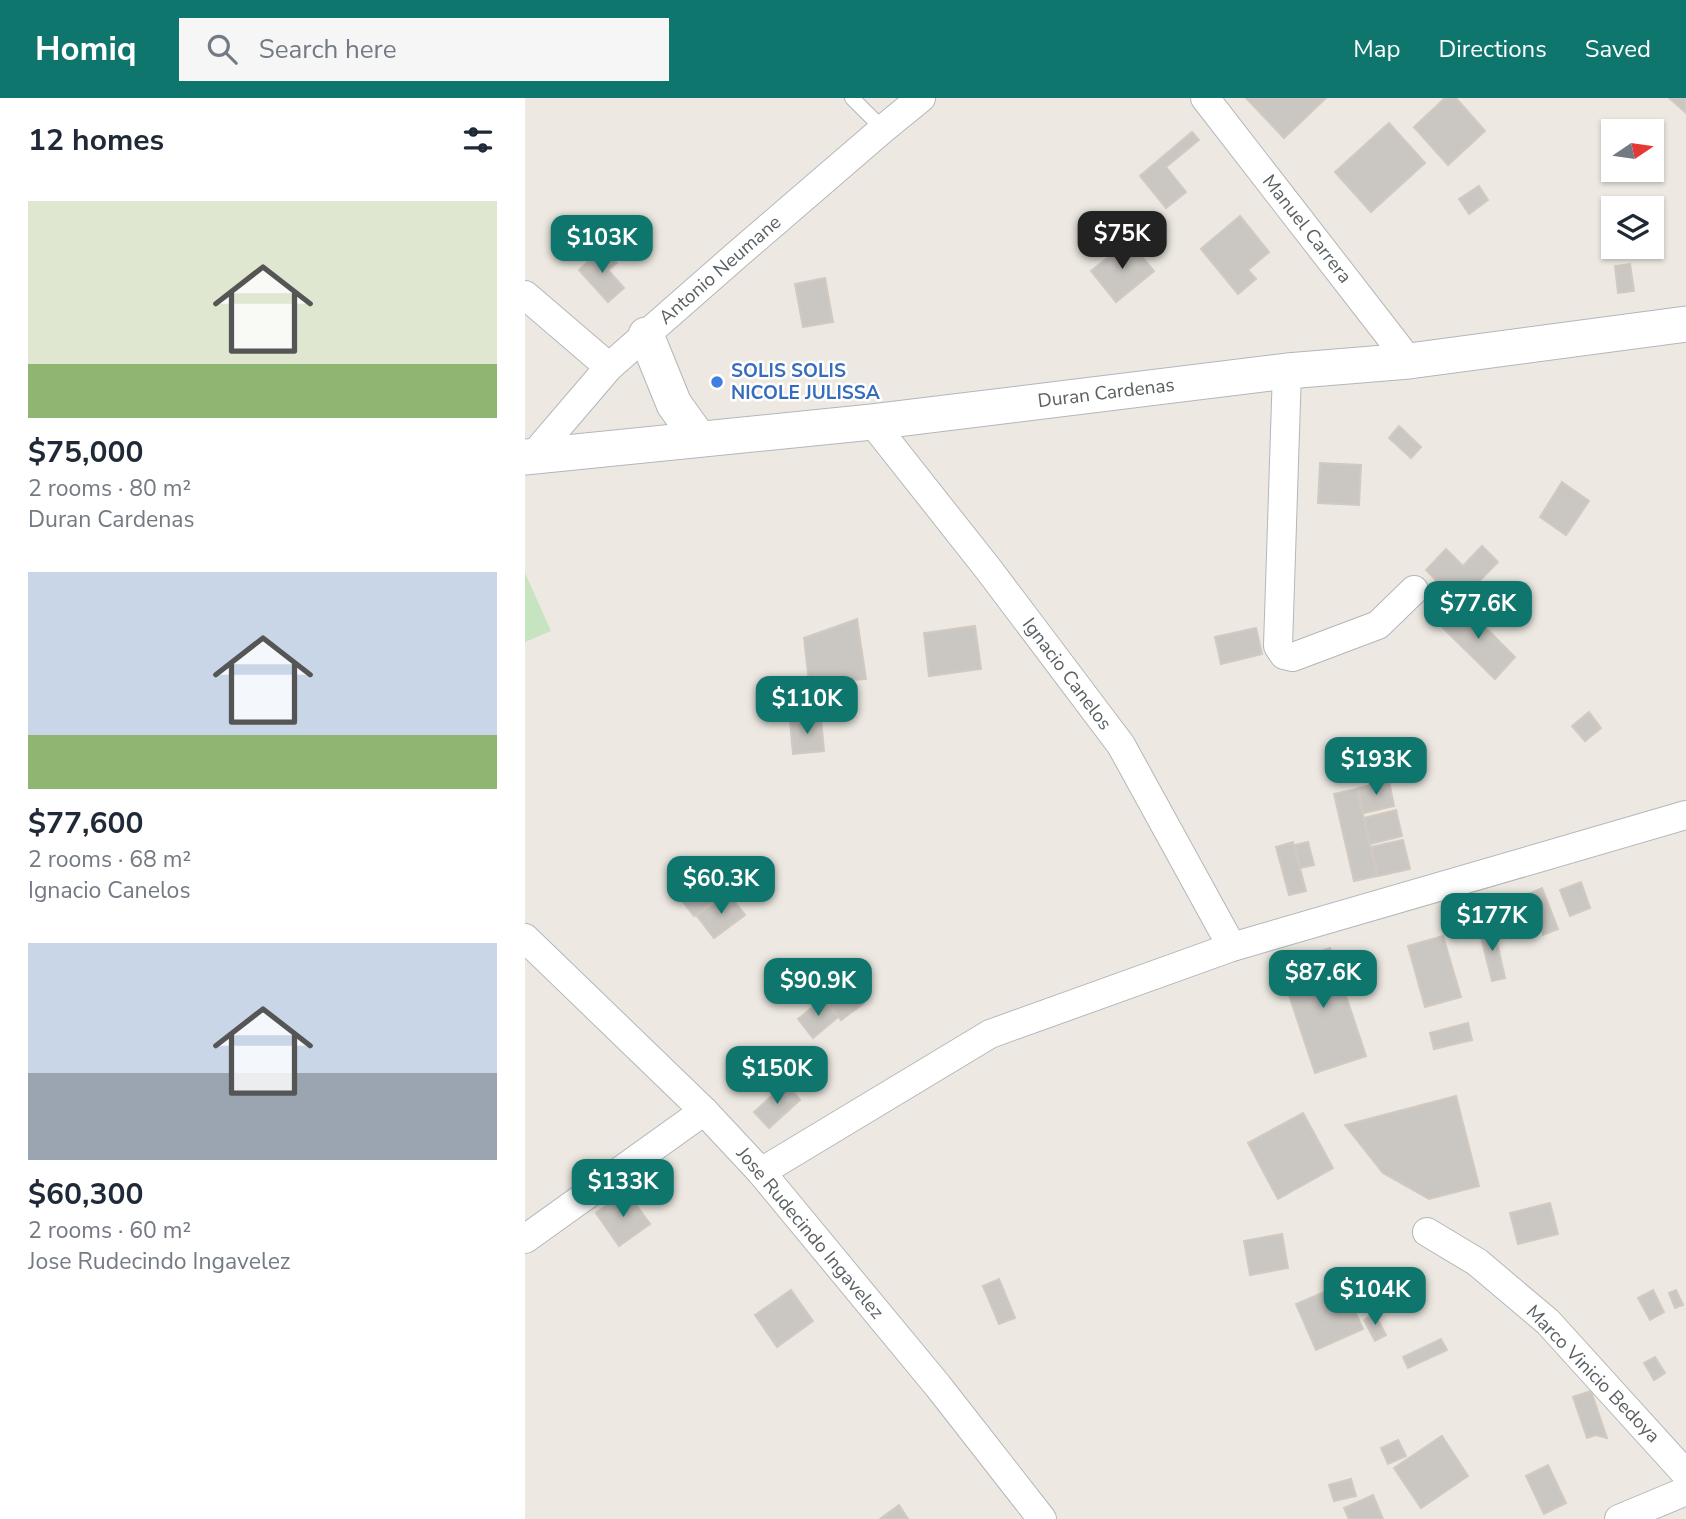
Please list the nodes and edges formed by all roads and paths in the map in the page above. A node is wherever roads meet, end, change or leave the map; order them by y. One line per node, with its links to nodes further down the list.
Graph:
1 (852, 98): 4 (lane)
2 (921, 98): 4 (street, Antonio Neumane)
3 (1205, 98): 8 (street, Manuel Carrera)
4 (883, 129): 7 (street, Antonio Neumane)
5 (525, 295): 9 (street)
6 (1686, 324): 8 (street, Duran Cardenas)
7 (646, 335): 9 (street, Antonio Neumane); 12 (street)
8 (1409, 360): 10 (street, Duran Cardenas)
9 (609, 367): 13 (street, Antonio Neumane)
10 (1287, 371): 11 (street, Duran Cardenas); 14 (street)
11 (872, 422): 12 (street, Duran Cardenas); 17 (street, Ignacio Canelos)
12 (699, 439): 13 (street, Duran Cardenas)
13 (529, 456)
14 (1414, 590)
15 (1686, 815): 17 (street)
16 (525, 938): 18 (street, Jose Rudecindo Ingavelez)
17 (1232, 947): 19 (street)
18 (704, 1111): 19 (street, Jose Rudecindo Ingavelez); 21 (street)
19 (761, 1172): 24 (street, Jose Rudecindo Ingavelez)
20 (1427, 1232): 22 (street, Marco Vinicio Bedoya)
21 (525, 1239)
22 (1686, 1474)
23 (1686, 1491): 25 (street)
24 (1042, 1519)
25 (1619, 1519)

